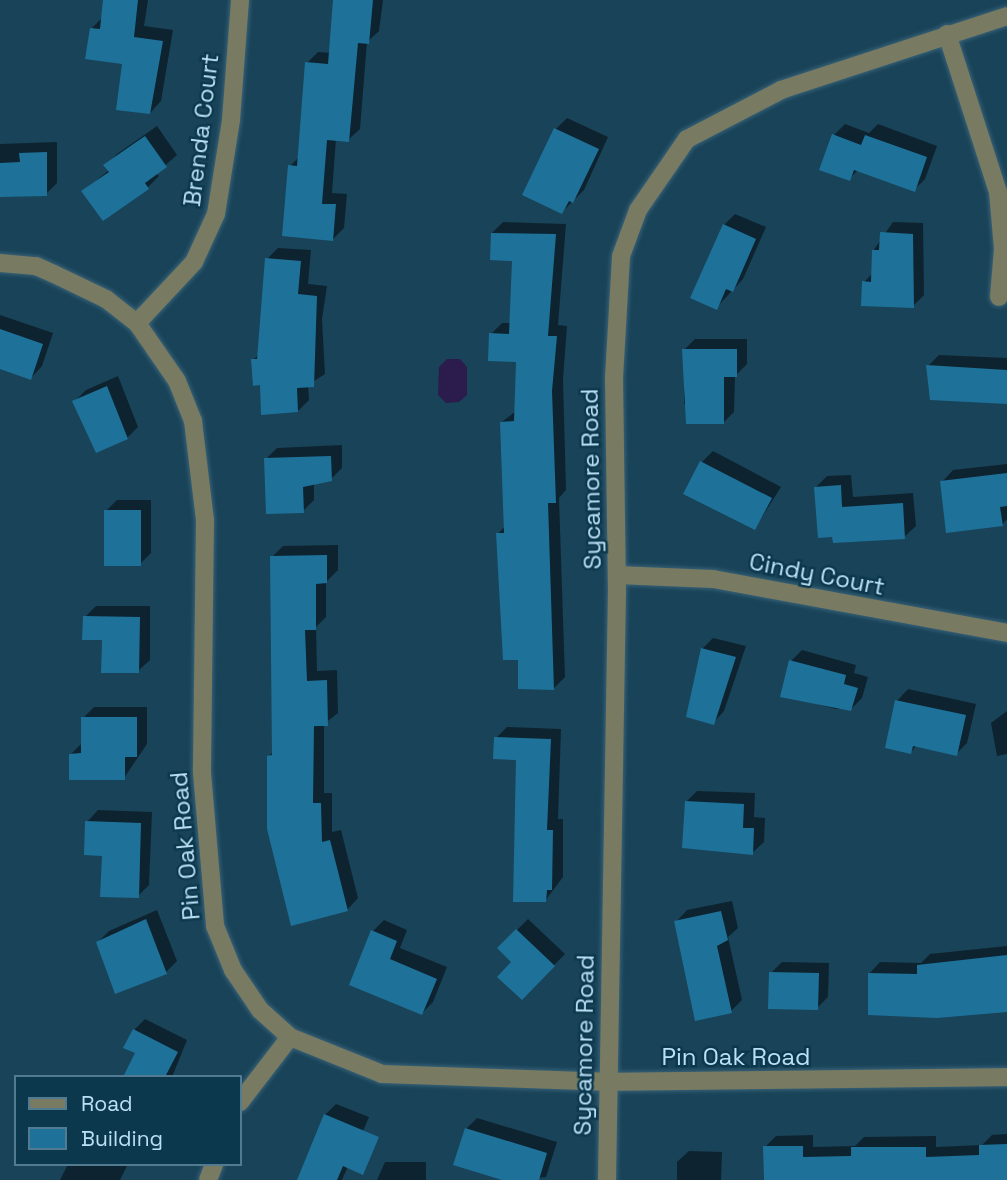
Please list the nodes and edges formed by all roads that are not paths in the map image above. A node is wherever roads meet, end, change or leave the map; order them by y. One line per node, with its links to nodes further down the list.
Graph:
1 (240, 0): 6 (street, Brenda Court)
2 (1007, 16): 3 (street, Sycamore Road)
3 (947, 34): 5 (street); 7 (street, Sycamore Road)
4 (0, 263): 6 (street, Pin Oak Road)
5 (999, 297)
6 (137, 323): 9 (street, Pin Oak Road)
7 (617, 575): 8 (street, Cindy Court); 11 (street, Sycamore Road)
8 (1007, 632)
9 (290, 1037): 11 (street, Pin Oak Road); 12 (street)
10 (1007, 1077): 11 (street, Pin Oak Road)
11 (606, 1082): 13 (street, Sycamore Road)
12 (242, 1099)
13 (607, 1180)

